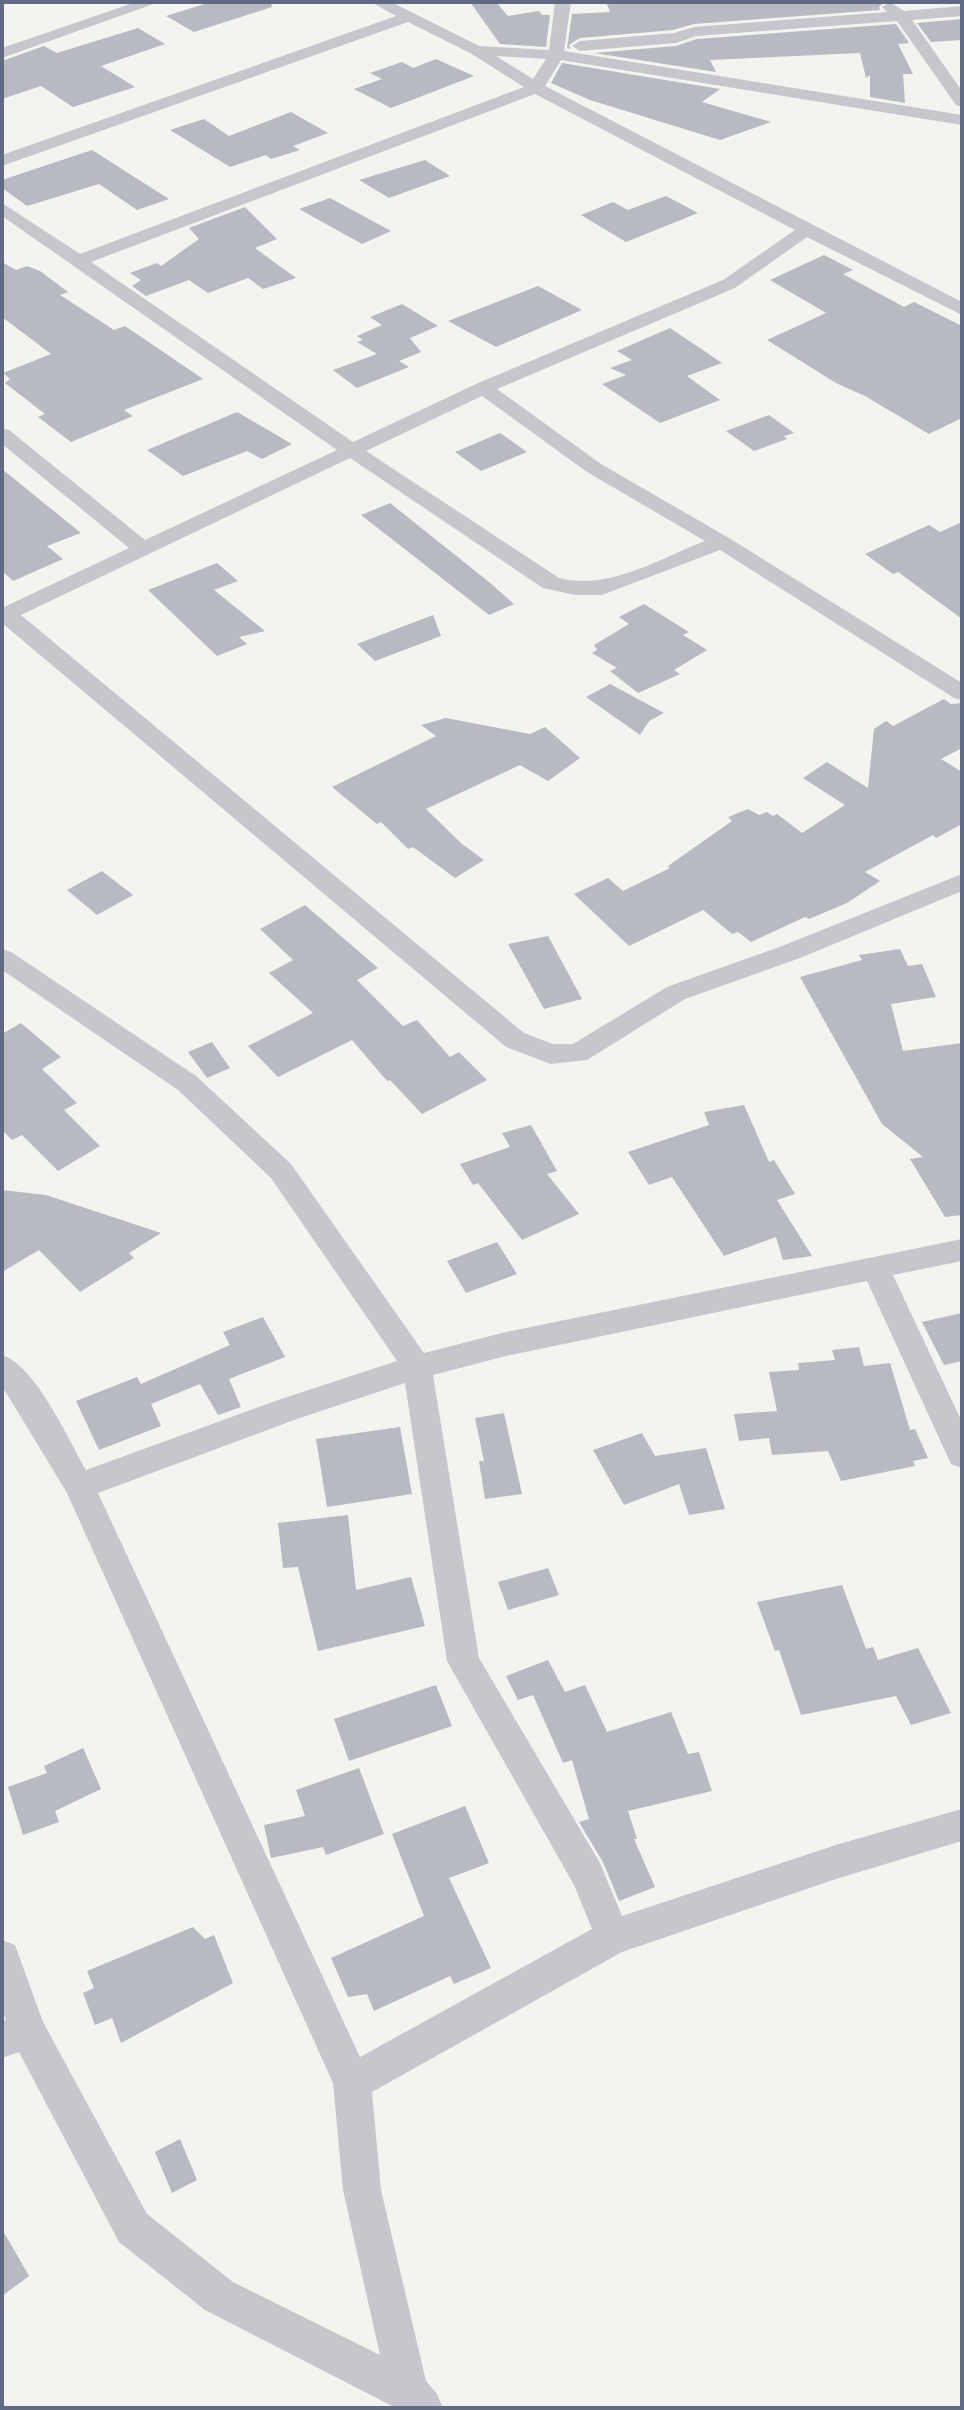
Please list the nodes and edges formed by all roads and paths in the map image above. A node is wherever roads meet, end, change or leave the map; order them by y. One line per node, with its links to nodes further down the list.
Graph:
1 (105, 2): 7 (street)
2 (151, 2): 7 (street)
3 (379, 2): 8 (street)
4 (563, 2): 11 (street)
5 (883, 2): 9 (street)
6 (962, 11): 9 (street)
7 (123, 12): 12 (street)
8 (409, 17): 10 (street); 16 (street)
9 (902, 17): 11 (street); 14 (street)
10 (476, 50): 11 (street); 13 (street)
11 (556, 52): 13 (street); 15 (street)
12 (2, 53)
13 (536, 88): 18 (street); 19 (street)
14 (962, 102)
15 (962, 120)
16 (2, 161)
17 (2, 208): 19 (street)
18 (806, 230): 20 (street); 21 (street)
19 (80, 260): 23 (street)
20 (962, 309)
21 (483, 388): 23 (street); 24 (street)
22 (3, 436): 25 (street)
23 (351, 450): 24 (street); 25 (street)
24 (722, 542): 27 (street)
25 (144, 550): 26 (street)
26 (4, 615): 28 (street)
27 (962, 693)
28 (962, 882)
29 (2, 958): 32 (street)
30 (962, 1250): 31 (street)
31 (875, 1267): 32 (street); 34 (street)
32 (417, 1367): 35 (street); 37 (street)
33 (8, 1382): 35 (street)
34 (962, 1455)
35 (79, 1486): 40 (street)
36 (962, 1825): 37 (street)
37 (613, 1937): 40 (street)
38 (2, 1958): 39 (street)
39 (15, 2036): 41 (street)
40 (352, 2082): 41 (street)
41 (416, 2400)

